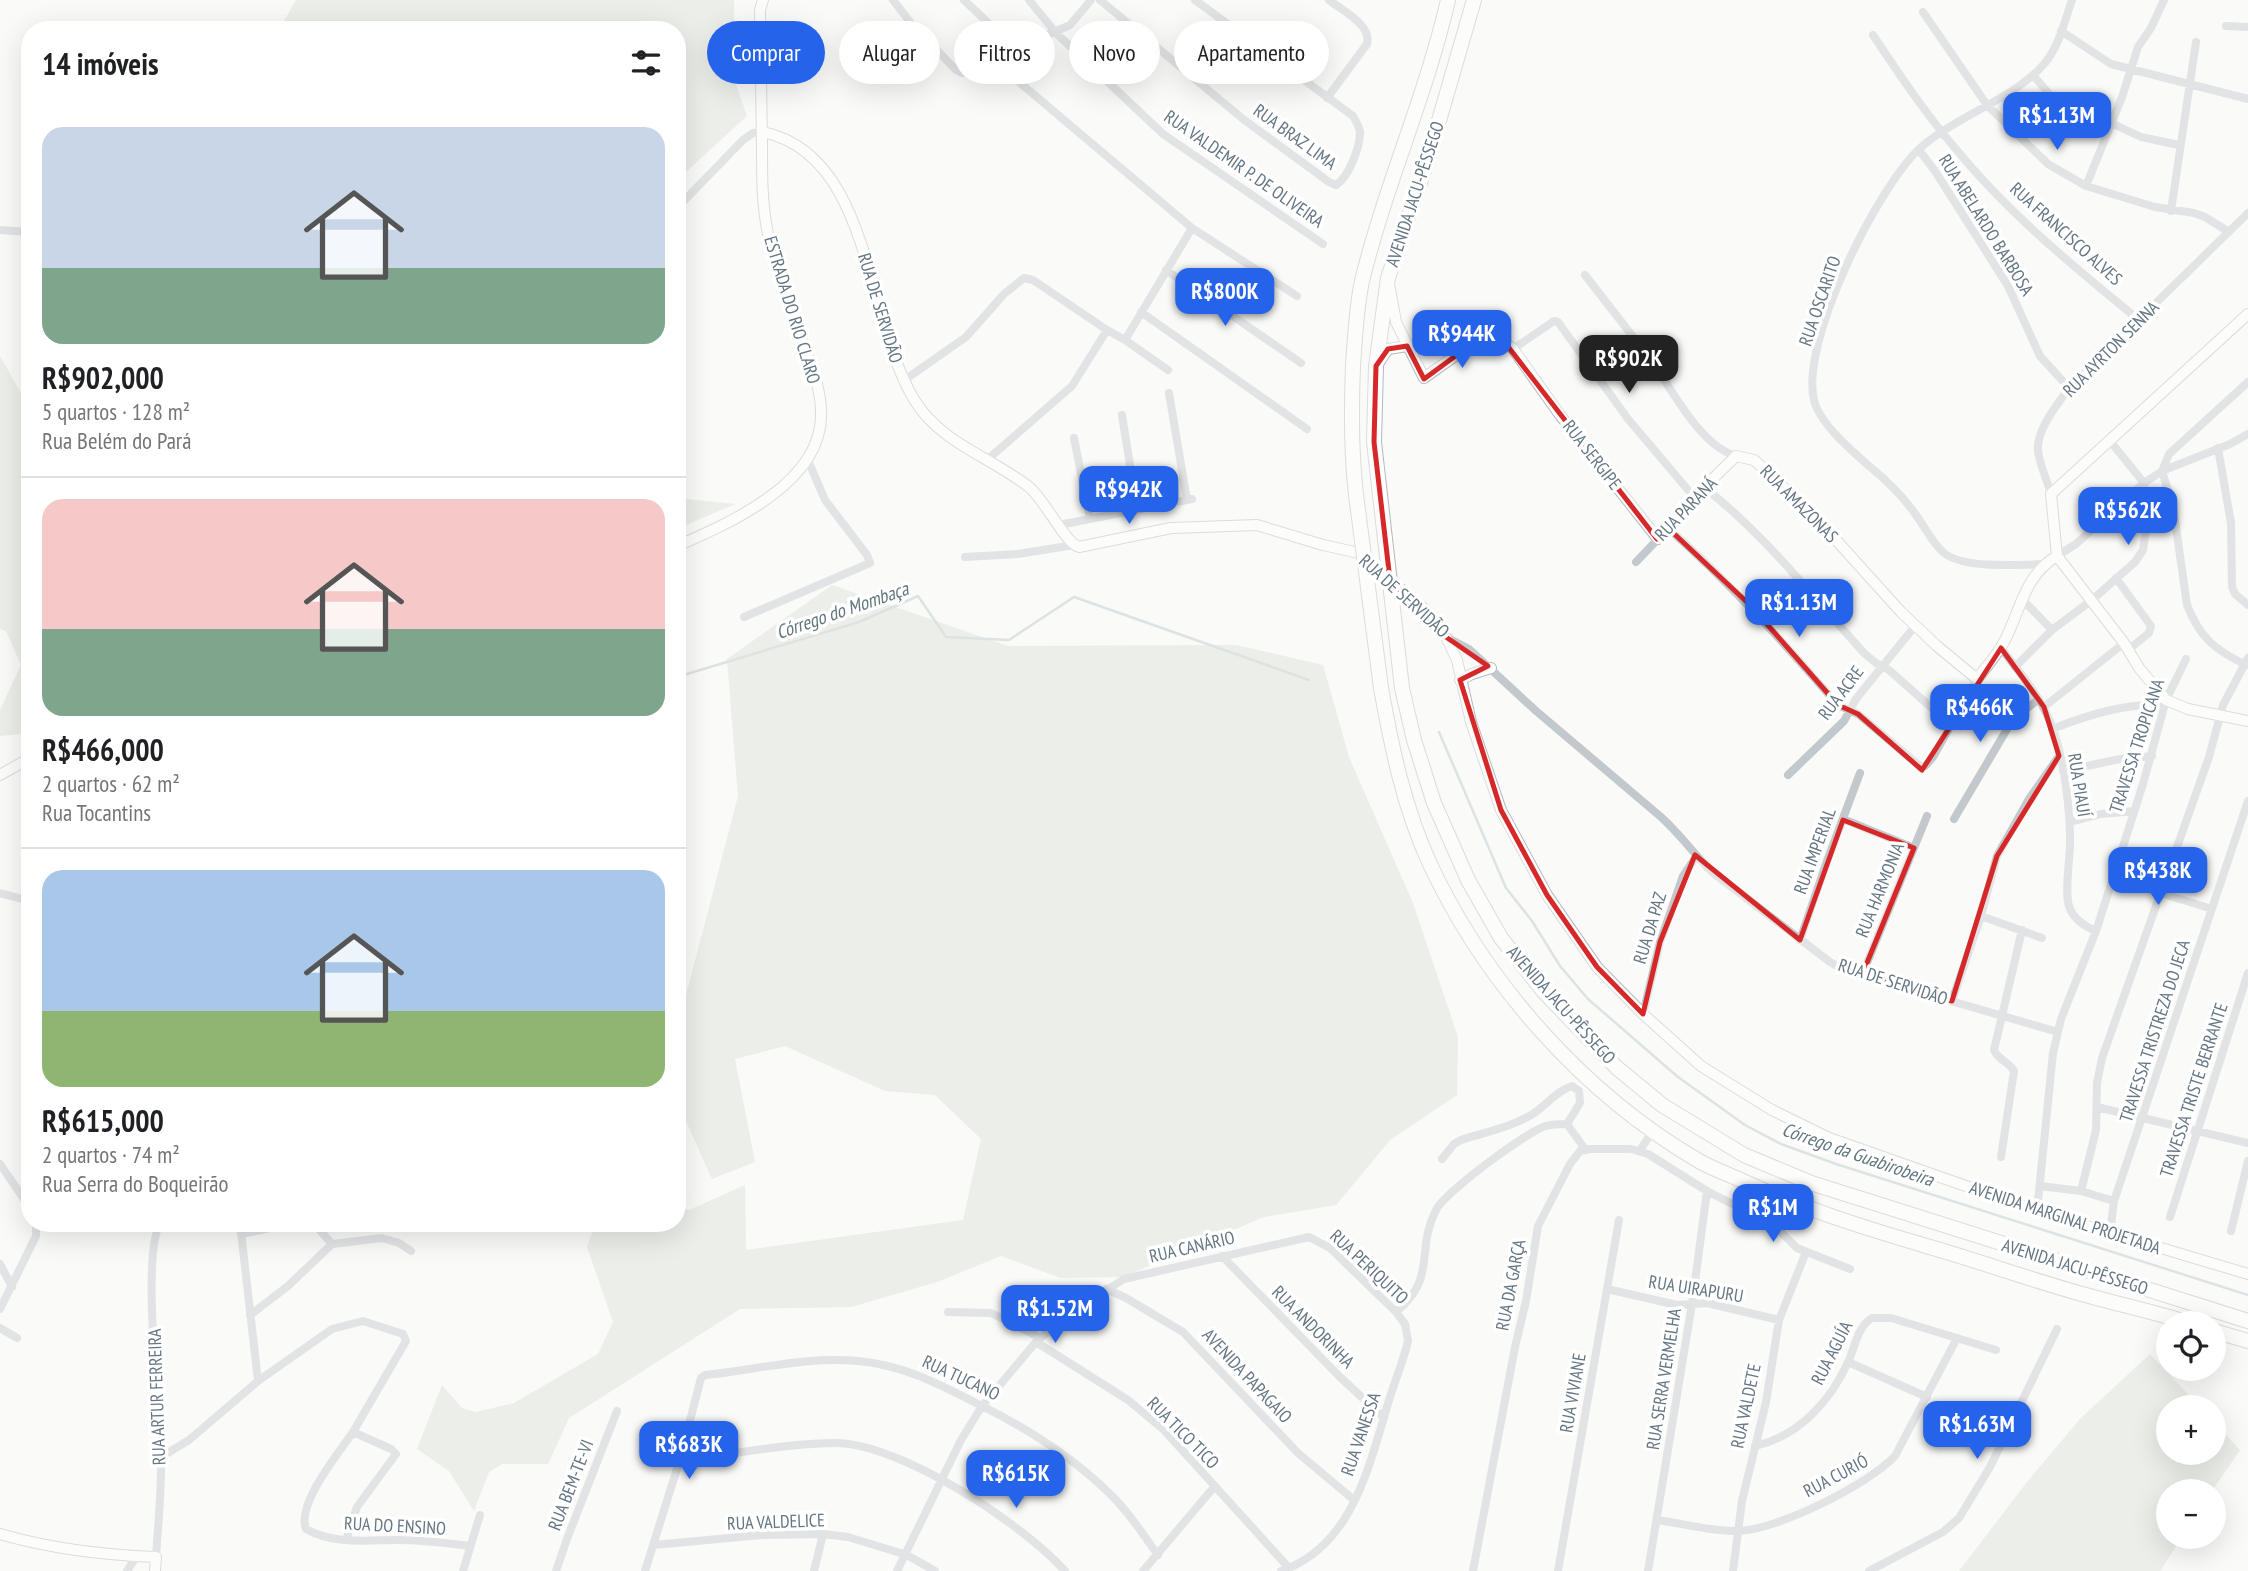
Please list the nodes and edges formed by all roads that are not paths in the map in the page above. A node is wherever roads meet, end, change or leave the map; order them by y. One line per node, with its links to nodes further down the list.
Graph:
1 (763, 0): 32 (main road, ESTRADA DO RIO CLARO)
2 (894, 0): 23 (street)
3 (964, 0): 15 (street)
4 (1029, 0): 19 (street, RUA VALDEMIR P. DE OLIVEIRA)
5 (1091, 0): 19 (street)
6 (1100, 0): 28 (street, RUA BRAZ LIMA)
7 (1195, 0): 28 (street)
8 (1329, 0): 28 (street)
9 (1448, 0): 149 (highway, AVENIDA JACU-PÊSSEGO, bridge)
10 (1474, 0): 21 (highway, AVENIDA JACU-PÊSSEGO)
11 (1479, 0): 21 (main road)
12 (2072, 0): 18 (street, RUA OSCARITO)
13 (2164, 0): 24 (street)
14 (1923, 12): 30 (street)
15 (986, 21)
16 (2227, 26): 17 (street)
17 (2248, 27)
18 (2061, 32): 24 (street); 25 (street, RUA OSCARITO)
19 (1056, 33): 45 (street, RUA VALDEMIR P. DE OLIVEIRA)
20 (1873, 35): 33 (street, RUA FRANCISCO ALVES)
21 (1464, 40): 48 (highway, AVENIDA JACU-PÊSSEGO)
22 (2196, 42): 27 (street)
23 (954, 67)
24 (2132, 69): 27 (street); 31 (street)
25 (2033, 75): 30 (street, RUA OSCARITO); 34 (street)
26 (1021, 84): 41 (street)
27 (2189, 85): 29 (street); 35 (street)
28 (1327, 98)
29 (2248, 99)
30 (1987, 105): 33 (street, RUA OSCARITO); 37 (street)
31 (2111, 123): 34 (street); 35 (street)
32 (762, 132): 38 (street); 60 (main road, RUA DE SERVIDÃO); 71 (main road, ESTRADA DO RIO CLARO)
33 (1942, 132): 36 (street, RUA OSCARITO); 52 (street, RUA FRANCISCO ALVES)
34 (2107, 134): 37 (street)
35 (2179, 145): 39 (street)
36 (1919, 150): 62 (street, RUA ABELARDO BARBOSA); 88 (street, RUA OSCARITO)
37 (2086, 186): 39 (street)
38 (686, 199)
39 (2171, 211): 44 (street)
40 (2248, 214): 44 (street, RUA AYRTON SENNA)
41 (1192, 228): 46 (street); 49 (street)
42 (0, 230): 43 (street)
43 (21, 231)
44 (2229, 232): 52 (street, RUA AYRTON SENNA)
45 (1323, 244)
46 (1166, 270): 50 (street); 57 (street)
47 (1585, 275): 70 (street)
48 (1388, 278): 55 (main road); 58 (highway, AVENIDA JACU-PÊSSEGO)
49 (1297, 296)
50 (1141, 312): 54 (street); 65 (street)
51 (2248, 314): 68 (main road)
52 (2139, 320): 62 (street, RUA AYRTON SENNA)
53 (1107, 330): 54 (street); 60 (street); 72 (street)
54 (1125, 340): 59 (street)
55 (1407, 346): 56 (main road, RUA SERGIPE); 58 (main road)
56 (1513, 349): 77 (street); 82 (main road, RUA SERGIPE)
57 (1301, 363)
58 (1376, 366): 190 (highway, AVENIDA JACU-PÊSSEGO, bridge)
59 (1168, 370)
60 (903, 381): 72 (main road, RUA DE SERVIDÃO)
61 (2248, 382): 73 (street)
62 (2069, 388): 76 (street, RUA AYRTON SENNA)
63 (1169, 393): 78 (street)
64 (1122, 415): 78 (street)
65 (1307, 429)
66 (2248, 434): 69 (street)
67 (1074, 438): 79 (street)
68 (2110, 441): 74 (street); 76 (main road)
69 (2218, 448): 73 (street); 92 (street)
70 (1736, 456): 75 (main road, RUA PARANÁ); 94 (main road, RUA AMAZONAS)
71 (807, 458): 83 (main road, ESTRADA DO RIO CLARO); 93 (street)
72 (987, 460): 80 (main road, RUA DE SERVIDÃO)
73 (2162, 471): 74 (street); 100 (street)
74 (2144, 484): 85 (street); 89 (street)
75 (1705, 488): 77 (main road, RUA PARANÁ); 101 (street)
76 (2051, 494): 85 (main road, RUA AYRTON SENNA)
77 (1694, 497): 81 (main road, RUA PARANÁ)
78 (1137, 509): 79 (street)
79 (1090, 519): 80 (street)
80 (1059, 525): 84 (main road, RUA DE SERVIDÃO)
81 (1668, 528): 82 (main road, RUA PARANÁ); 109 (street)
82 (1658, 539): 87 (street, RUA PARANÁ)
83 (686, 542)
84 (1074, 545): 86 (street); 96 (main road, RUA DE SERVIDÃO)
85 (2057, 556): 88 (main road); 91 (main road)
86 (965, 557)
87 (1636, 562)
88 (2043, 564): 90 (main road)
89 (2116, 578): 91 (street); 97 (street)
90 (2021, 598): 95 (street); 98 (main road)
91 (2092, 600): 95 (street); 97 (main road)
92 (2248, 605)
93 (744, 617)
94 (1915, 626): 101 (street, RUA ACRE); 104 (main road, RUA AMAZONAS)
95 (2052, 630): 102 (street)
96 (1446, 637): 103 (street, RUA DE SERVIDÃO); 105 (main road, AVENIDA MARGINAL PROJETADA)
97 (2126, 647): 107 (main road); 108 (street)
98 (2001, 648): 102 (street, RUA PIAUÍ); 104 (main road)
99 (2186, 659): 107 (street, TRAVESSA TROPICANA)
100 (2247, 663): 110 (street)
101 (1881, 666): 109 (street, RUA ACRE); 112 (street)
102 (2015, 667): 106 (street, RUA PIAUÍ)
103 (1491, 668): 105 (main road); 128 (street, RUA DE SERVIDÃO)
104 (1977, 679): 112 (street)
105 (1460, 680): 142 (main road, AVENIDA MARGINAL PROJETADA)
106 (2039, 699): 108 (street, RUA PIAUÍ); 125 (street)
107 (2165, 703): 110 (main road); 113 (street); 115 (street, TRAVESSA TROPICANA)
108 (2044, 707): 113 (street, RUA PIAUÍ)
109 (1850, 711): 112 (street); 120 (street, RUA ACRE)
110 (2220, 715): 111 (main road); 130 (street)
111 (2248, 721)
112 (1951, 725)
113 (2052, 729): 114 (street, RUA PIAUÍ)
114 (2059, 756): 117 (street, RUA PIAUÍ); 134 (street)
115 (2151, 756): 117 (street); 122 (street, TRAVESSA TROPICANA)
116 (21, 763): 119 (main road)
117 (2063, 771): 126 (street, RUA PIAUÍ)
118 (1860, 773): 124 (street, RUA IMPERIAL)
119 (0, 775)
120 (1788, 775)
121 (2248, 801): 133 (street, TRAVESSA TRISTREZA DO JECA)
122 (2134, 811): 126 (street); 129 (street, TRAVESSA TROPICANA)
123 (1927, 816): 127 (street, RUA HARMONIA)
124 (1843, 819): 127 (street); 138 (street, RUA IMPERIAL)
125 (1954, 819)
126 (2070, 822): 136 (street, RUA PIAUÍ)
127 (1914, 848): 140 (street, RUA HARMONIA)
128 (1696, 857): 138 (street, RUA DE SERVIDÃO); 142 (street, RUA DA PAZ)
129 (2112, 878): 130 (street); 136 (street, TRAVESSA TROPICANA)
130 (2160, 892): 133 (street); 145 (street)
131 (0, 893): 132 (street)
132 (21, 898)
133 (2212, 909): 146 (street, TRAVESSA TRISTREZA DO JECA)
134 (1981, 916): 135 (street); 141 (street)
135 (2022, 930): 137 (street); 143 (street)
136 (2096, 931): 144 (street, TRAVESSA TROPICANA)
137 (2042, 938)
138 (1800, 940): 140 (street, RUA DE SERVIDÃO)
139 (2248, 973): 148 (street, TRAVESSA TRISTE BERRANTE)
140 (1862, 975): 141 (street, RUA DE SERVIDÃO)
141 (1952, 1001): 143 (street, RUA DE SERVIDÃO)
142 (1643, 1014): 162 (main road, AVENIDA MARGINAL PROJETADA)
143 (2003, 1017): 144 (street, RUA DE SERVIDÃO); 153 (street)
144 (2058, 1032): 157 (street, TRAVESSA TROPICANA)
145 (2097, 1107): 146 (street); 159 (street)
146 (2143, 1117): 148 (street); 161 (street, TRAVESSA TRISTREZA DO JECA)
147 (1567, 1124): 151 (street); 154 (street); 186 (street)
148 (2197, 1130): 150 (street); 163 (street, TRAVESSA TRISTE BERRANTE)
149 (1653, 1131): 152 (street); 187 (highway, AVENIDA JACU-PÊSSEGO)
150 (2248, 1143)
151 (1585, 1149): 152 (street); 236 (street, RUA DA GARÇA)
152 (1640, 1150): 158 (street)
153 (2001, 1157)
154 (1441, 1159)
155 (2248, 1161): 165 (street)
156 (0, 1164): 160 (street)
157 (2040, 1186): 159 (street); 162 (street, TRAVESSA TROPICANA)
158 (1707, 1191): 175 (street); 183 (street, RUA SERRA VERMELHA)
159 (2081, 1191): 161 (street)
160 (21, 1195)
161 (2114, 1201): 170 (street, TRAVESSA TRISTREZA DO JECA)
162 (2037, 1211): 170 (main road, AVENIDA MARGINAL PROJETADA)
163 (2170, 1217)
164 (1619, 1220): 182 (street, RUA VIVIANE)
165 (2231, 1231)
166 (36, 1232): 180 (street)
167 (157, 1232): 208 (street, RUA ARTUR FERREIRA)
168 (251, 1232): 171 (street)
169 (322, 1232): 173 (street)
170 (2110, 1233): 179 (main road, AVENIDA MARGINAL PROJETADA)
171 (241, 1234): 188 (street)
172 (1309, 1237): 176 (street, RUA CANÁRIO); 186 (street, RUA PERIQUITO)
173 (332, 1244): 174 (street); 188 (street)
174 (411, 1251)
175 (1806, 1252): 178 (street); 189 (street, RUA VALDETE)
176 (1222, 1256): 181 (street, RUA CANÁRIO); 205 (street, RUA ANDORINHA)
177 (0, 1264): 180 (street)
178 (1850, 1269)
179 (2248, 1274)
180 (12, 1287): 184 (street)
181 (1106, 1289): 197 (street, RUA CANÁRIO); 212 (street, AVENIDA PAPAGAIO)
182 (1607, 1289): 183 (street, RUA UIRAPURU); 237 (street, RUA VIVIANE)
183 (1692, 1304): 189 (street, RUA UIRAPURU); 214 (street, RUA SERRA VERMELHA)
184 (0, 1309)
185 (948, 1312): 197 (street, RUA TICO TICO)
186 (1396, 1312): 191 (street, RUA PERIQUITO)
187 (2156, 1314)
188 (250, 1315): 201 (street)
189 (1779, 1320): 207 (street, RUA VALDETE)
190 (2248, 1321)
191 (1405, 1324): 205 (street, RUA VANESSA)
192 (0, 1328): 195 (street)
193 (2057, 1329): 240 (street)
194 (2226, 1335): 198 (highway)
195 (17, 1338)
196 (1957, 1338): 199 (street); 200 (street, RUA AGUÍA); 202 (street, RUA CURIÓ)
197 (1039, 1340): 203 (street, RUA CANÁRIO); 211 (street, RUA TICO TICO)
198 (2248, 1341)
199 (1996, 1350)
200 (1848, 1362): 202 (street); 207 (street, RUA AGUÍA)
201 (258, 1381): 206 (street); 208 (street)
202 (1927, 1397): 215 (street, RUA CURIÓ)
203 (982, 1406): 209 (street, RUA TUCANO); 210 (street, RUA CANÁRIO); 222 (street, RUA TUCANO)
204 (617, 1411): 229 (street, RUA BEM-TE-VI)
205 (1384, 1418): 212 (street, RUA VANESSA)
206 (353, 1432): 218 (street); 218 (street, RUA DO ENSINO)
207 (1755, 1446): 215 (street, RUA VALDETE)
208 (161, 1457): 224 (street, RUA ARTUR FERREIRA)
209 (680, 1460): 210 (street); 219 (street)
210 (941, 1481): 221 (street, RUA CANÁRIO); 234 (street)
211 (1214, 1487): 222 (street); 225 (street, RUA TICO TICO)
212 (1354, 1500): 225 (street, RUA VANESSA)
213 (480, 1515): 220 (street, RUA DO ENSINO)
214 (1657, 1520): 215 (street, RUA CURIÓ); 238 (street, RUA SERRA VERMELHA)
215 (1738, 1531): 239 (street, RUA VALDETE)
216 (0, 1534): 223 (main road)
217 (823, 1534): 219 (street, RUA VALDELICE); 221 (street, RUA VALDELICE); 231 (street)
218 (346, 1540): 220 (street, RUA DO ENSINO)
219 (654, 1545): 230 (street)
220 (470, 1546): 228 (street, RUA DO ENSINO)
221 (907, 1555): 232 (street, RUA CANÁRIO); 233 (street, RUA VALDELICE)
222 (1158, 1555): 235 (street)
223 (136, 1557): 224 (main road); 226 (street)
224 (156, 1557): 227 (main road, RUA ARTUR FERREIRA)
225 (1285, 1570)
226 (127, 1571)
227 (155, 1571)
228 (463, 1571)
229 (556, 1571)
230 (645, 1571)
231 (814, 1571)
232 (897, 1571)
233 (934, 1571)
234 (1065, 1571)
235 (1143, 1571)
236 (1473, 1571)
237 (1558, 1571)
238 (1648, 1571)
239 (1733, 1571)
240 (1869, 1571)

